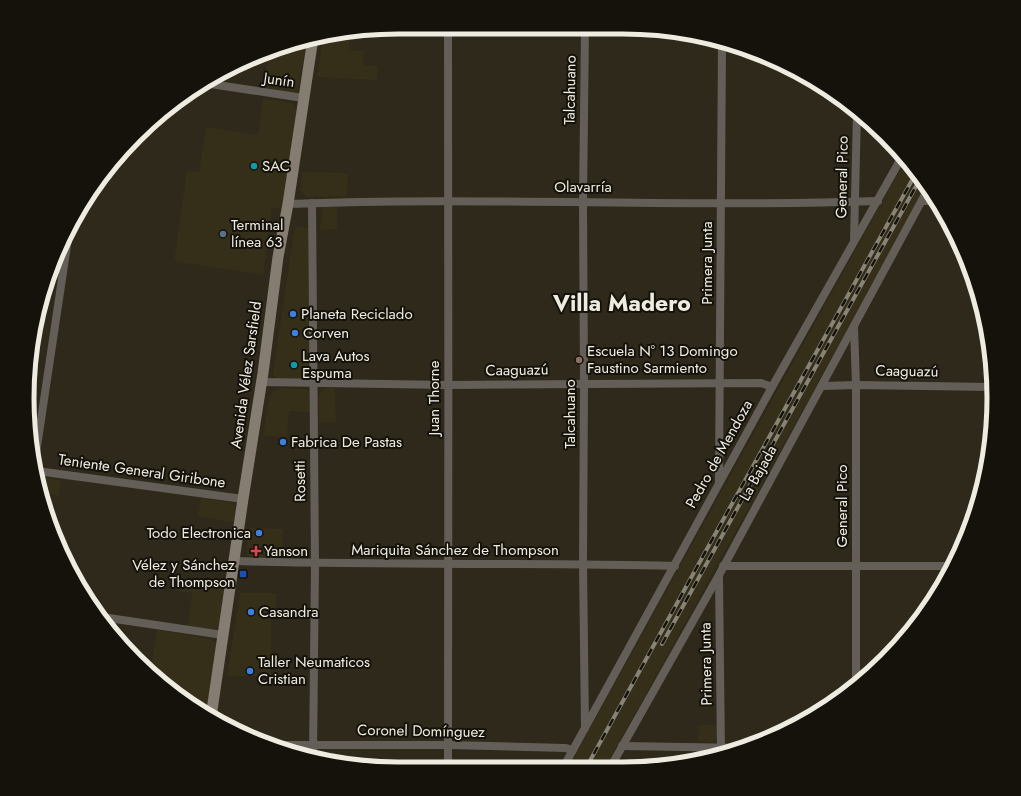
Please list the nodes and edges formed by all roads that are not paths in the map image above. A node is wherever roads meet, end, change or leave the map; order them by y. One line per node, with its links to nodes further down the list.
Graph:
1 (448, 34): 12 (street, Juan Thorne)
2 (585, 34): 13 (street, Talcahuano)
3 (312, 44): 6 (main road, Avenida Vélez Sarsfield)
4 (722, 48): 17 (street, Primera Junta)
5 (214, 84): 6 (street, Junín)
6 (304, 98): 18 (main road, Avenida Vélez Sarsfield)
7 (857, 119): 15 (street, General Pico)
8 (900, 161): 14 (street, Pedro de Mendoza)
9 (925, 195): 10 (street, La Bajada)
10 (922, 200): 11 (street); 21 (street, La Bajada)
11 (929, 200)
12 (449, 201): 13 (street, Olavarría); 16 (street, Olavarría); 26 (street, Juan Thorne)
13 (583, 201): 17 (street, Olavarría); 25 (street, Talcahuano)
14 (878, 201): 15 (street, Olavarría); 19 (street, Pedro de Mendoza)
15 (856, 202): 17 (street, Olavarría); 19 (street, General Pico)
16 (312, 203): 18 (street, Olavarría); 23 (street, Rosetti)
17 (721, 203): 24 (street, Primera Junta)
18 (288, 204): 22 (main road, Avenida Vélez Sarsfield)
19 (854, 243): 30 (street, Pedro de Mendoza)
20 (66, 249): 31 (street)
21 (854, 327): 27 (street, General Pico); 28 (street, La Bajada)
22 (262, 382): 23 (street, Caaguazú); 34 (main road, Avenida Vélez Sarsfield)
23 (313, 382): 26 (street, Caaguazú); 36 (street, Rosetti)
24 (721, 383): 25 (street, Caaguazú); 30 (street, Caaguazú); 33 (street, Primera Junta)
25 (584, 384): 26 (street, Caaguazú); 38 (street, Talcahuano)
26 (448, 385): 37 (street, Juan Thorne)
27 (856, 385): 28 (street, Caaguazú); 29 (street, Caaguazú); 41 (street, General Pico)
28 (823, 386): 40 (street, La Bajada)
29 (986, 386)
30 (772, 387): 33 (street, Pedro de Mendoza)
31 (37, 446)
32 (42, 472): 34 (street, Teniente General Giribone)
33 (719, 483): 39 (street, Pedro de Mendoza)
34 (242, 500): 35 (main road, Avenida Vélez Sarsfield)
35 (234, 561): 36 (street, Mariquita Sánchez de Thompson); 45 (main road, Avenida Vélez Sarsfield)
36 (315, 564): 37 (street, Mariquita Sánchez de Thompson); 49 (street, Rosetti)
37 (447, 564): 38 (street, Mariquita Sánchez de Thompson); 51 (street, Juan Thorne)
38 (583, 564): 39 (street, Mariquita Sánchez de Thompson); 48 (street, Talcahuano)
39 (675, 566): 48 (street, Pedro de Mendoza)
40 (723, 566): 41 (street); 43 (street, La Bajada)
41 (857, 566): 42 (street); 46 (street, General Pico)
42 (945, 566)
43 (719, 575): 52 (street, La Bajada); 53 (street, Primera Junta)
44 (107, 618): 45 (street)
45 (223, 635): 47 (main road, Avenida Vélez Sarsfield)
46 (856, 678)
47 (212, 711)
48 (585, 728): 54 (street, Pedro de Mendoza)
49 (313, 744): 50 (street, Coronel Domínguez); 51 (street, Coronel Domínguez); 56 (street, Rosetti)
50 (286, 745)
51 (448, 745): 54 (street, Coronel Domínguez); 57 (street, Juan Thorne)
52 (622, 746): 55 (street); 59 (street, La Bajada)
53 (721, 749)
54 (573, 750): 58 (street, Pedro de Mendoza)
55 (717, 750)
56 (313, 752)
57 (448, 762)
58 (566, 762)
59 (613, 762)

